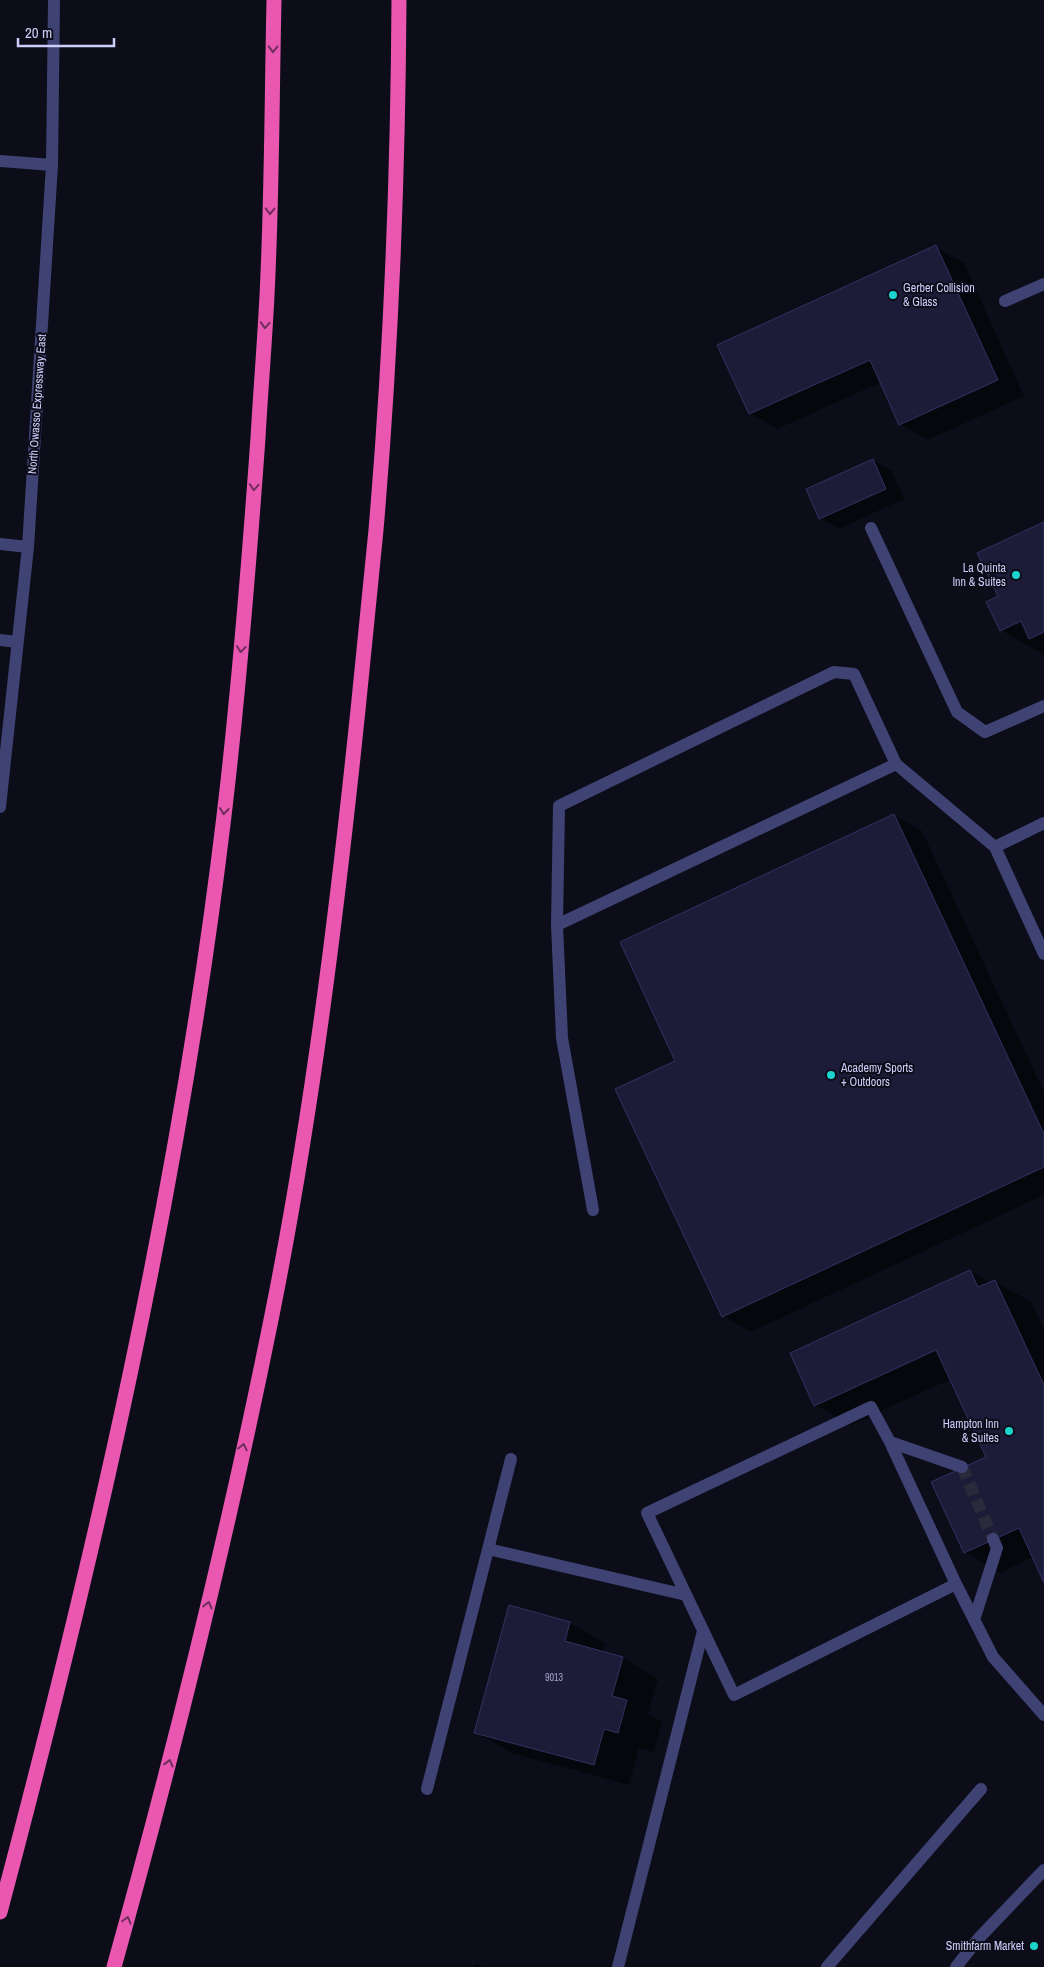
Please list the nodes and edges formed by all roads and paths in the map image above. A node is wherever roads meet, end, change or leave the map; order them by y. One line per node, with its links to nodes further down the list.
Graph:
1 (54, 0): 5 (street, North Owasso Expressway East)
2 (274, 0): 35 (highway, one-way to 35)
3 (399, 0): 36 (highway, one-way to 3)
4 (0, 161): 5 (street)
5 (52, 165): 10 (street, North Owasso Expressway East)
6 (1044, 284): 7 (street)
7 (1005, 301)
8 (871, 528): 13 (street)
9 (0, 544): 10 (street)
10 (28, 547): 12 (street, North Owasso Expressway East)
11 (0, 640): 12 (street)
12 (17, 642): 15 (street, North Owasso Expressway East)
13 (1044, 706)
14 (896, 764): 17 (street); 18 (street); 18 (street)
15 (0, 807)
16 (1044, 823): 17 (street)
17 (995, 847): 19 (street)
18 (557, 925): 21 (street)
19 (1039, 930): 20 (street)
20 (1044, 954)
21 (594, 1210)
22 (890, 1442): 24 (street); 27 (street); 28 (street)
23 (511, 1459): 26 (street)
24 (962, 1467)
25 (993, 1540): 29 (street)
26 (488, 1549): 28 (street); 32 (street)
27 (956, 1584): 29 (street); 30 (street)
28 (686, 1595): 30 (street)
29 (974, 1620): 31 (street)
30 (703, 1631): 37 (street)
31 (1044, 1715)
32 (428, 1789)
33 (981, 1789): 38 (street)
34 (1044, 1870): 39 (street)
35 (0, 1912)
36 (114, 1967)
37 (618, 1967)
38 (827, 1967)
39 (956, 1967)

